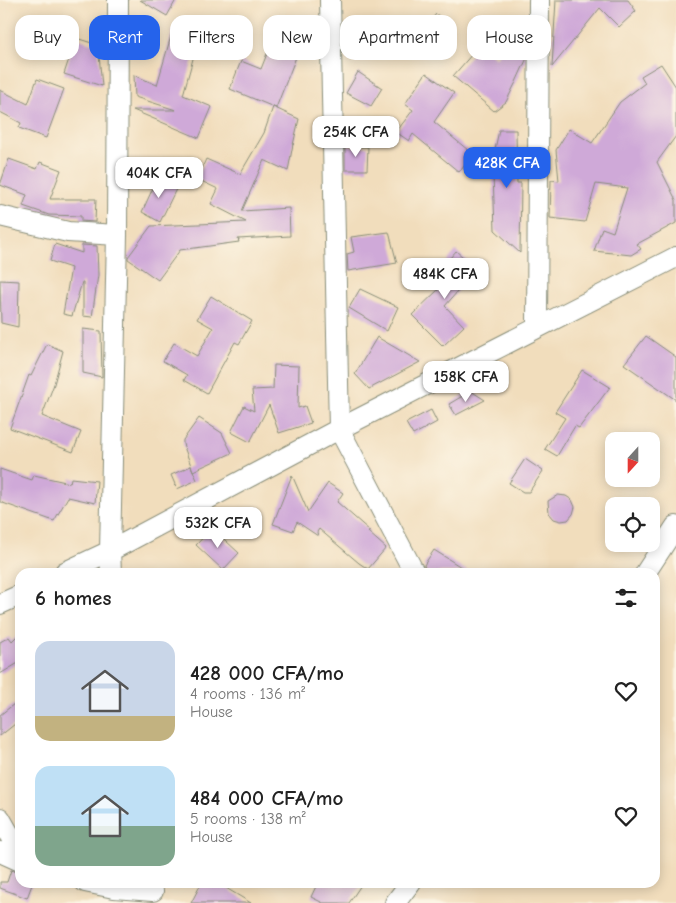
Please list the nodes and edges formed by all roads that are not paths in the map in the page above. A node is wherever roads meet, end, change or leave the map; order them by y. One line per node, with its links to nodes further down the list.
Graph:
1 (118, 0): 5 (street)
2 (330, 0): 8 (street)
3 (539, 0): 7 (street)
4 (0, 216): 5 (street)
5 (117, 235): 10 (street)
6 (676, 257): 7 (street)
7 (537, 328): 8 (street)
8 (339, 429): 10 (street); 13 (street)
9 (676, 526): 14 (street)
10 (110, 551): 11 (street); 12 (street)
11 (74, 568)
12 (111, 568)
13 (412, 568)
14 (649, 568)
15 (15, 596): 16 (street)
16 (0, 604)
17 (0, 818): 18 (street)
18 (15, 843)
19 (0, 852): 20 (street)
20 (15, 859)
21 (114, 888): 23 (street)
22 (406, 888): 24 (street)
23 (153, 892)
24 (395, 903)

